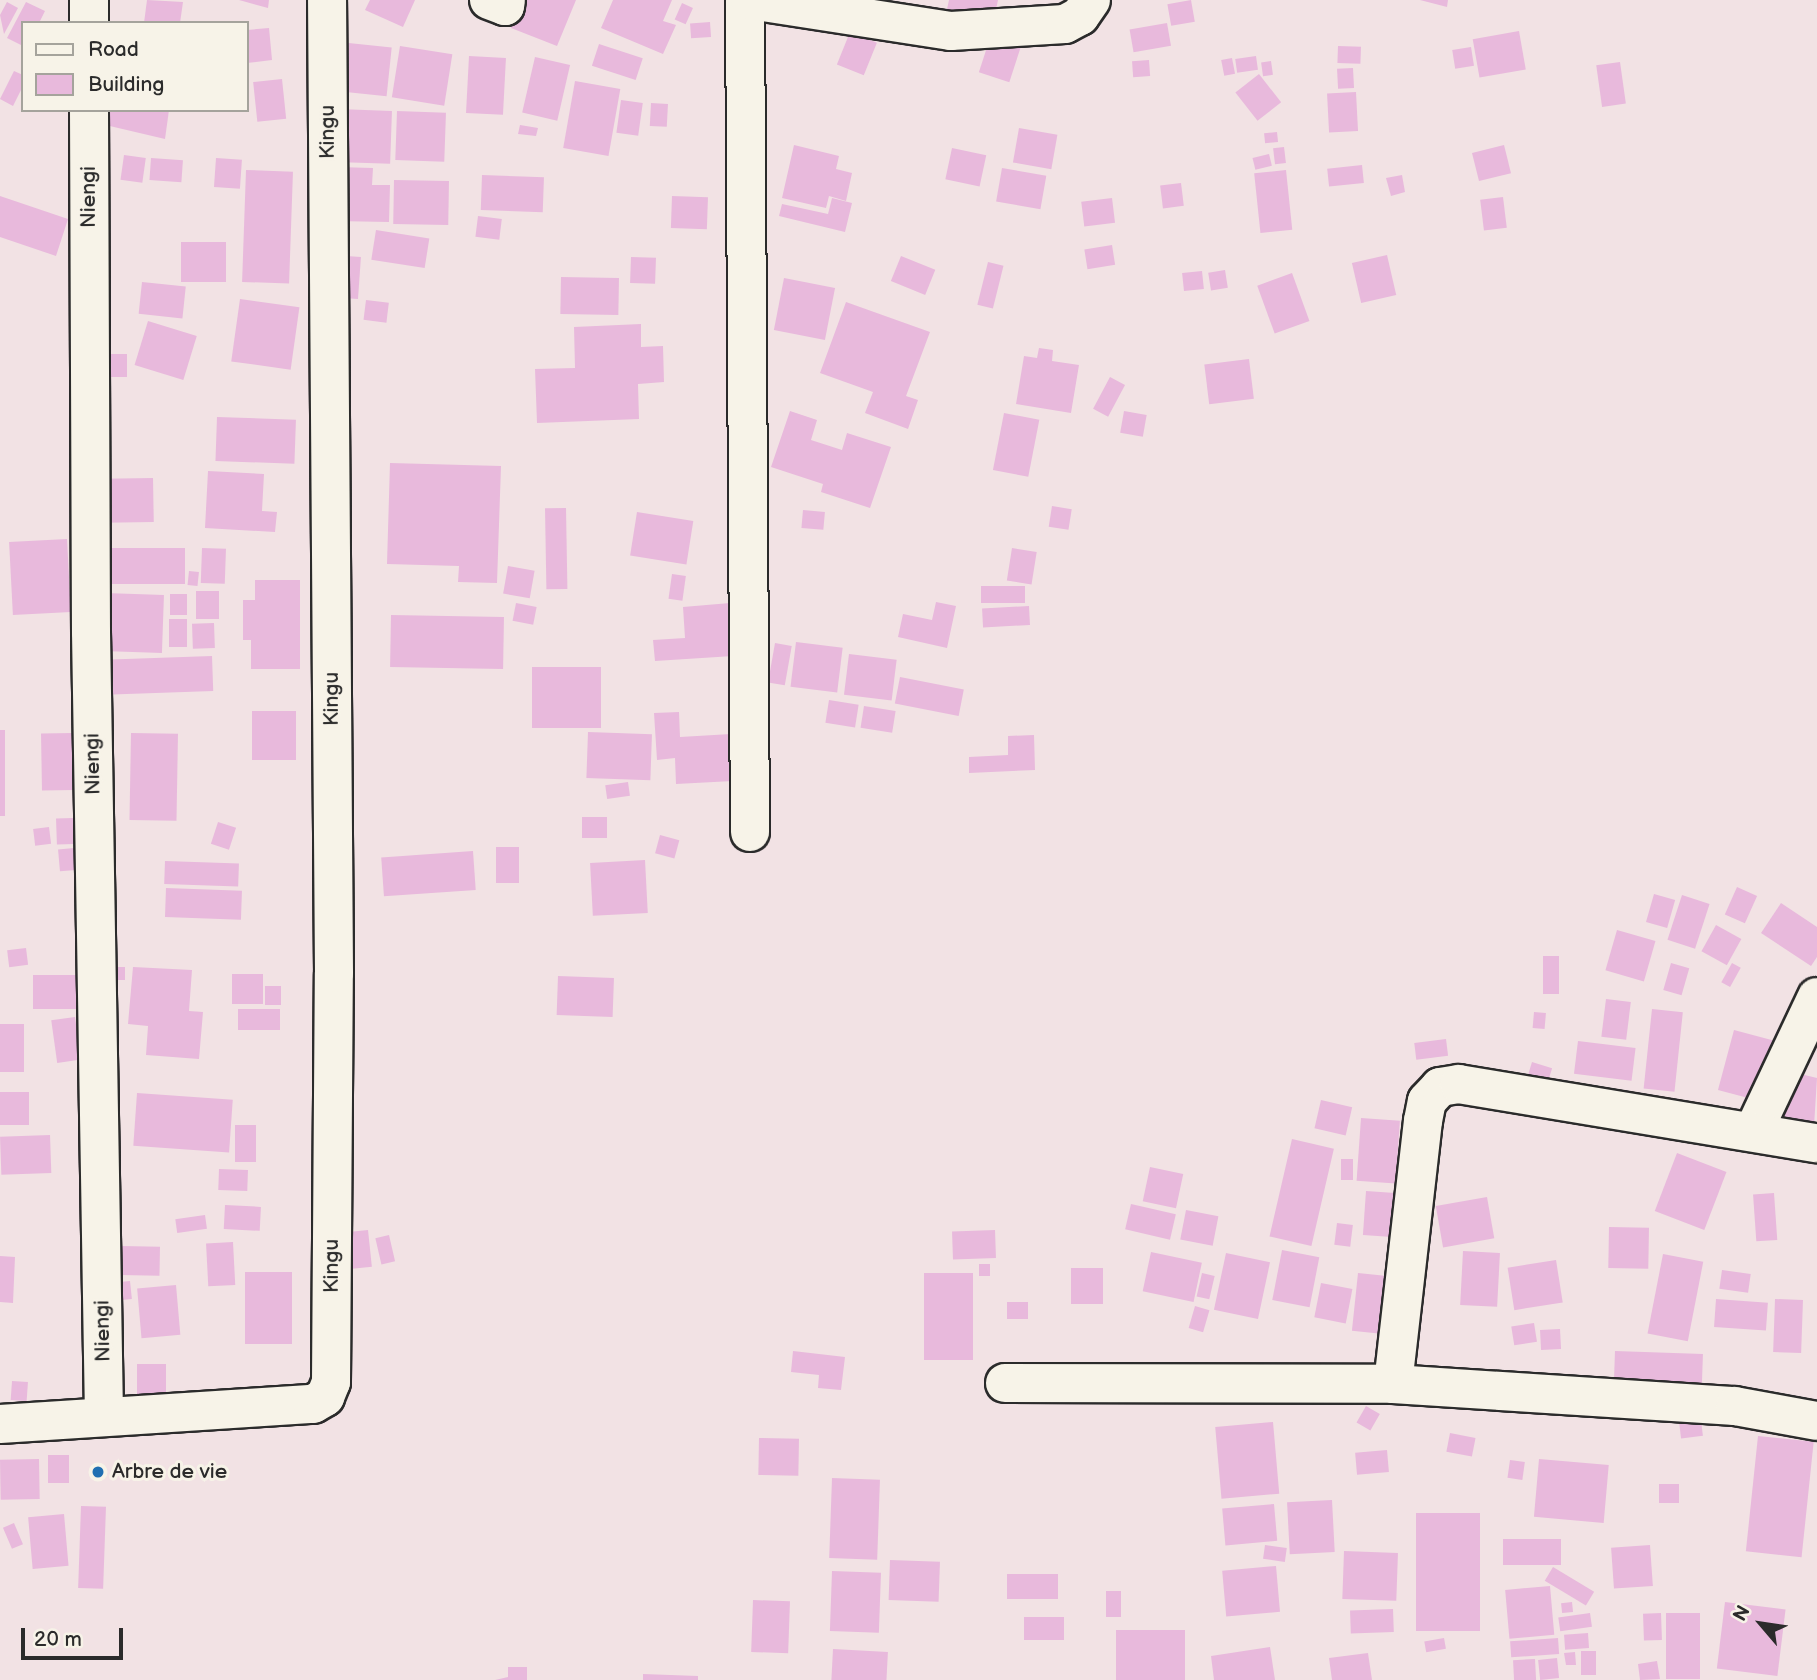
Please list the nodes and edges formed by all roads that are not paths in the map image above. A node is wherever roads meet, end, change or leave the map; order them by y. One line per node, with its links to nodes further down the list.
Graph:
1 (89, 0): 7 (street)
2 (327, 0): 15 (street, Kingu)
3 (489, 0): 4 (street)
4 (506, 0)
5 (748, 0): 6 (street); 9 (street)
6 (1091, 0)
7 (89, 21)
8 (89, 112): 15 (street, Niengi)
9 (750, 832)
10 (1817, 997): 11 (street)
11 (1754, 1130): 12 (street); 14 (street)
12 (1817, 1143)
13 (1004, 1383): 14 (street)
14 (1393, 1384): 16 (street)
15 (104, 1417): 17 (street)
16 (1817, 1421)
17 (0, 1424)

